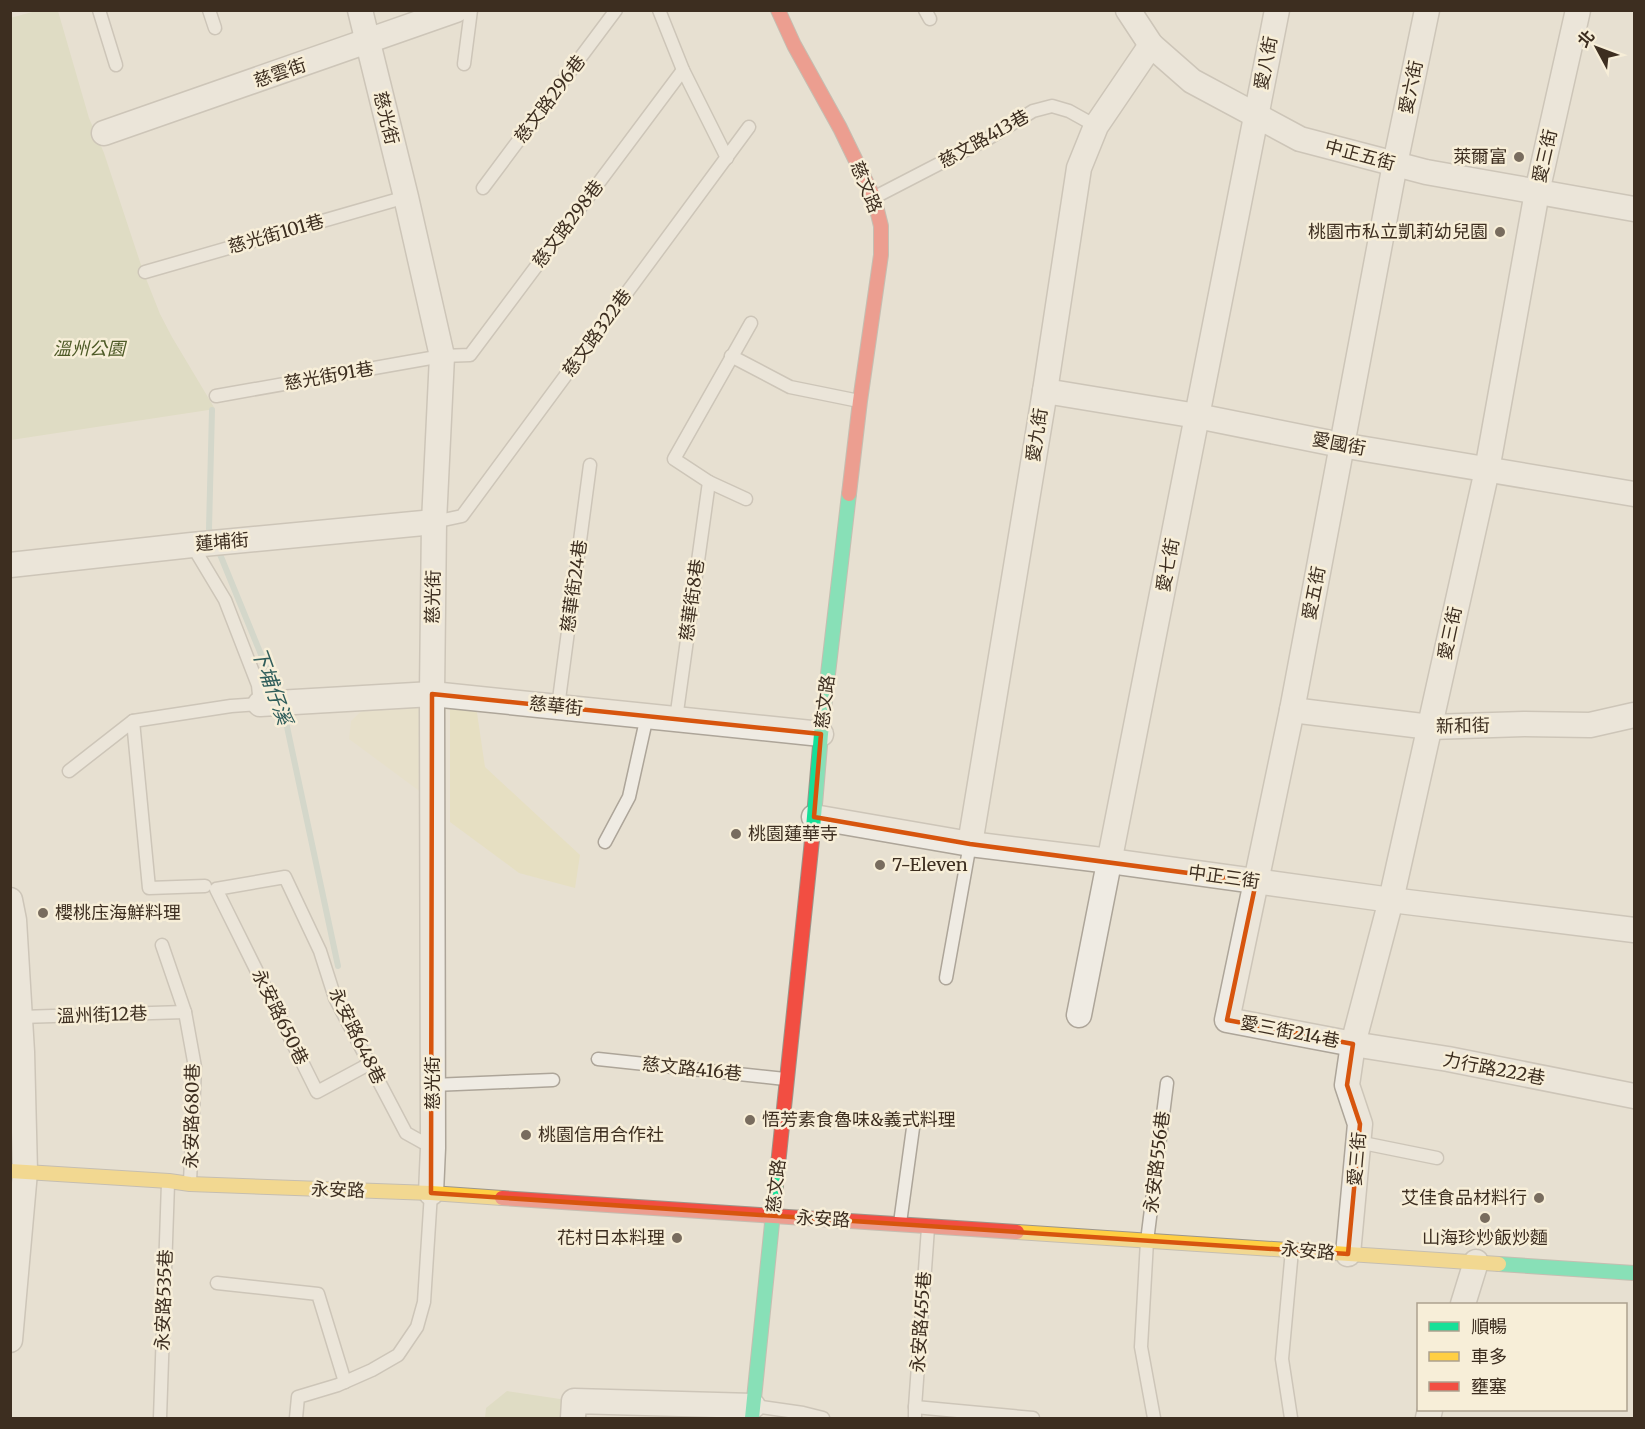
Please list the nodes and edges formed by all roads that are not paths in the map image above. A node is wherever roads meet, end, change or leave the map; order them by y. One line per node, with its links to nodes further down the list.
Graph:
1 (99, 10): 16 (lane)
2 (209, 10): 13 (lane)
3 (360, 10): 14 (street, 慈光街)
4 (456, 10): 14 (street, 慈雲街)
5 (471, 10): 17 (lane)
6 (616, 10): 25 (lane, 慈文路296巷)
7 (659, 10): 18 (lane)
8 (778, 10): 28 (main road, 慈文路)
9 (1128, 10): 15 (street, 中正五街)
10 (1276, 10): 19 (street, 愛八街)
11 (1427, 10): 24 (street, 愛六街)
12 (1578, 10): 26 (street, 愛三街)
13 (215, 28)
14 (368, 42): 22 (street, 慈雲街); 27 (street, 慈光街)
15 (1151, 45): 19 (street, 中正五街); 20 (street, 愛九街)
16 (116, 64)
17 (464, 64)
18 (683, 70): 23 (lane); 32 (lane, 慈文路298巷)
19 (1256, 116): 24 (street, 中正五街); 37 (street, 愛七街)
20 (1096, 126): 28 (lane, 慈文路413巷); 34 (street, 愛九街)
21 (749, 127): 23 (lane, 慈文路322巷)
22 (104, 134)
23 (727, 158): 44 (lane, 慈文路322巷)
24 (1395, 164): 26 (street, 中正五街); 38 (street, 愛五街)
25 (483, 188)
26 (1537, 192): 29 (street, 中正五街); 40 (street, 愛三街)
27 (406, 197): 30 (lane, 慈光街101巷); 32 (street, 慈光街)
28 (874, 198): 36 (main road, 慈文路)
29 (1635, 209)
30 (145, 272)
31 (751, 322): 33 (lane)
32 (442, 356): 35 (lane, 慈光街91巷); 44 (street, 慈光街)
33 (731, 356): 36 (lane); 41 (lane)
34 (1045, 391): 37 (street, 愛國街); 60 (street, 愛九街)
35 (216, 396)
36 (860, 401): 56 (main road, 慈文路)
37 (1197, 416): 38 (street, 愛國街); 61 (street, 愛七街)
38 (1341, 445): 40 (street, 愛國街); 50 (street, 愛五街)
39 (590, 465): 49 (lane, 慈華街24巷)
40 (1486, 470): 42 (street, 愛國街); 55 (street, 愛三街)
41 (709, 482): 43 (lane); 53 (lane, 慈華街8巷)
42 (1635, 494)
43 (746, 498)
44 (434, 522): 45 (street, 蓮埔街); 47 (street, 慈光街)
45 (208, 544): 46 (street, 蓮埔街); 48 (lane)
46 (10, 565)
47 (432, 694): 48 (street, 慈華街); 49 (street, 慈華街); 80 (street, 慈光街)
48 (274, 703): 54 (lane, 慈華街)
49 (558, 706): 52 (street, 慈華街)
50 (1292, 710): 55 (street, 新和街); 62 (street, 愛五街)
51 (1635, 715): 55 (street, 新和街)
52 (648, 716): 53 (street, 慈華街); 59 (lane)
53 (676, 719): 56 (street, 慈華街)
54 (133, 721): 57 (lane, 慈華街); 63 (lane)
55 (1430, 726): 64 (street, 愛三街)
56 (821, 734): 58 (main road, 慈文路)
57 (69, 771)
58 (814, 817): 60 (street, 中正三街); 78 (main road, 慈文路)
59 (605, 842)
60 (970, 844): 61 (street, 中正三街); 68 (lane)
61 (1110, 861): 62 (street, 中正三街); 70 (street, 愛七街)
62 (1256, 882): 64 (street, 中正三街); 72 (street, 愛五街)
63 (210, 887): 76 (lane, 永安路648巷); 76 (lane, 永安路650巷)
64 (1391, 900): 66 (street, 中正三街); 73 (street, 愛三街)
65 (12, 914): 71 (street)
66 (1635, 930)
67 (162, 945): 69 (lane, 永安路680巷)
68 (946, 978)
69 (185, 1012): 71 (lane, 溫州街12巷); 88 (lane, 永安路680巷)
70 (1079, 1015)
71 (20, 1017): 75 (street)
72 (1227, 1020): 73 (street, 愛三街214巷)
73 (1353, 1044): 81 (street, 力行路222巷); 83 (street, 愛三街)
74 (598, 1059): 78 (lane, 慈文路416巷)
75 (16, 1061): 86 (street)
76 (369, 1064): 84 (lane, 永安路648巷)
77 (553, 1080): 80 (lane)
78 (786, 1080): 90 (main road, 慈文路)
79 (1167, 1083): 93 (lane, 永安路556巷)
80 (432, 1085): 84 (street, 慈光街)
81 (1635, 1096)
82 (913, 1128): 91 (lane)
83 (1358, 1142): 85 (lane); 95 (street, 愛三街)
84 (433, 1148): 89 (street, 慈光街)
85 (1437, 1158)
86 (18, 1171): 87 (main road, 永安路); 100 (street)
87 (168, 1180): 88 (main road, 永安路); 104 (lane, 永安路535巷)
88 (190, 1184): 89 (main road, 永安路)
89 (431, 1193): 90 (main road, 永安路); 101 (lane)
90 (773, 1216): 91 (main road, 永安路); 102 (main road, 慈文路)
91 (900, 1224): 92 (main road, 永安路)
92 (928, 1226): 93 (main road, 永安路); 103 (lane, 永安路455巷)
93 (1147, 1241): 94 (main road, 永安路); 109 (lane, 永安路556巷)
94 (1292, 1249): 95 (main road, 永安路); 110 (lane)
95 (1348, 1254): 96 (main road, 永安路)
96 (1476, 1262): 97 (main road, 永安路); 99 (street)
97 (1635, 1273)
98 (217, 1283): 101 (lane)
99 (1464, 1303)
100 (10, 1340)
101 (345, 1382): 105 (lane)
102 (753, 1412): 106 (street); 107 (lane)
103 (915, 1413): 108 (lane)
104 (160, 1419)
105 (296, 1419)
106 (573, 1419)
107 (823, 1419)
108 (1034, 1419)
109 (1154, 1419)
110 (1291, 1419)

